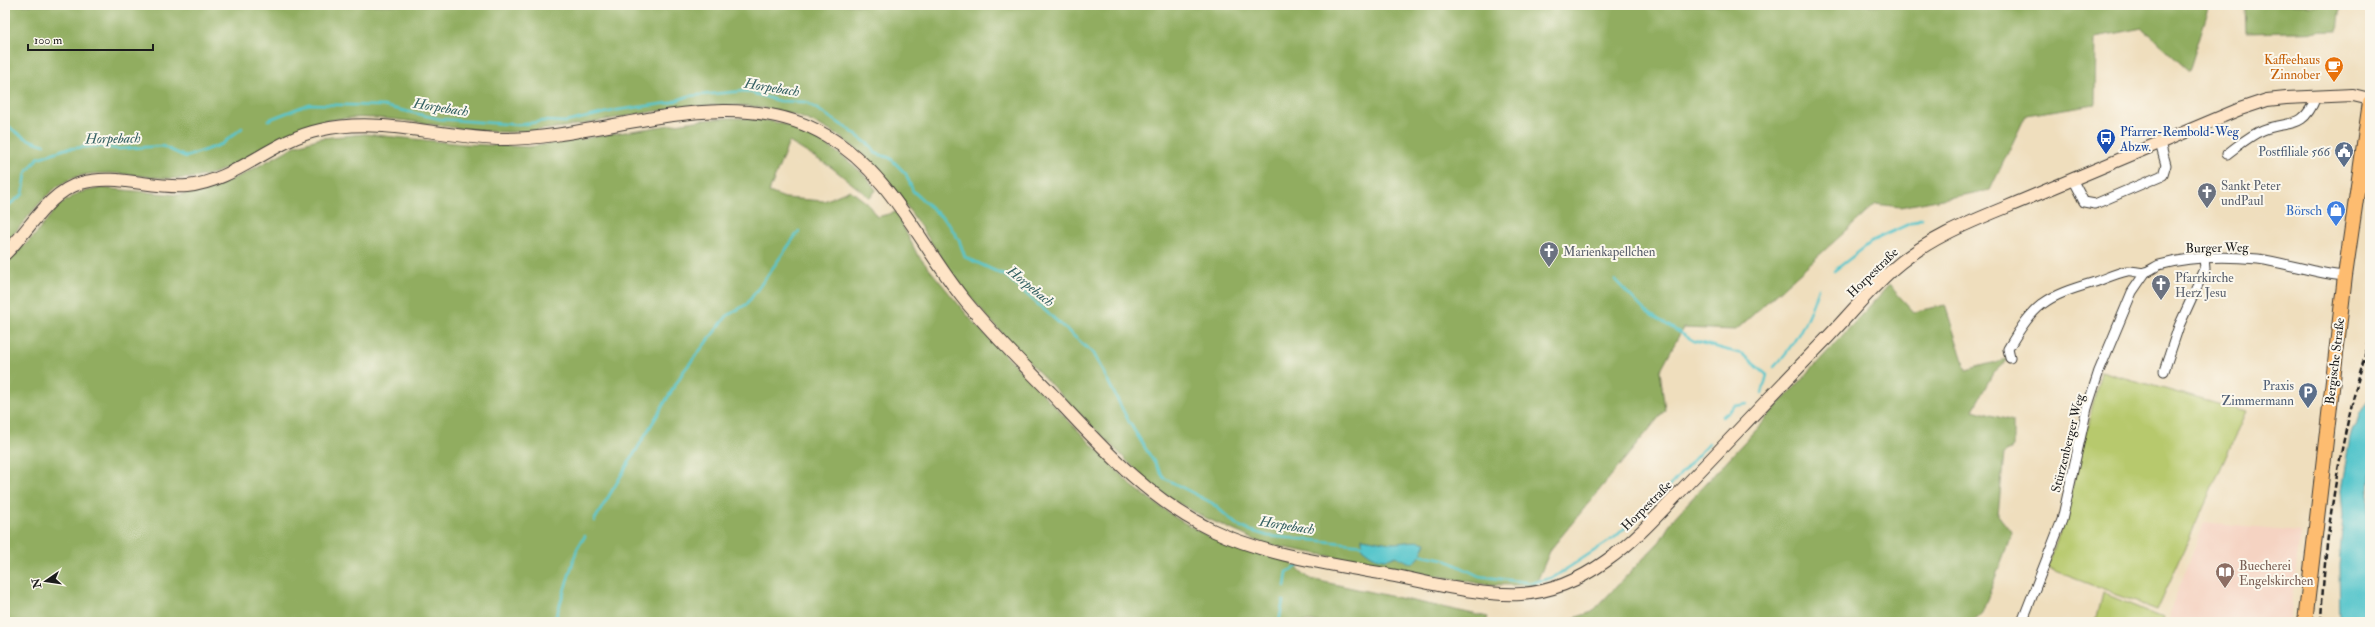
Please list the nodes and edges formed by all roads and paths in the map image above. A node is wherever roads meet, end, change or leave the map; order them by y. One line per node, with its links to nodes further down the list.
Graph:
1 (2316, 97): 2 (street, Horpestraße); 3 (street, Horpestraße); 4 (street)
2 (2370, 100): 9 (main road, Bergische Straße)
3 (2160, 143): 5 (street, Horpestraße); 5 (street)
4 (2227, 154)
5 (2072, 179): 6 (street, Horpestraße)
6 (5, 254)
7 (2204, 257): 8 (street, Burger Weg); 9 (street, Burger Weg); 11 (street)
8 (2144, 272): 10 (street, Burger Weg); 12 (street, Stürzenberger Weg)
9 (2345, 276): 13 (main road, Bergische Straße)
10 (2010, 358)
11 (2164, 371)
12 (2022, 622)
13 (2305, 622)

